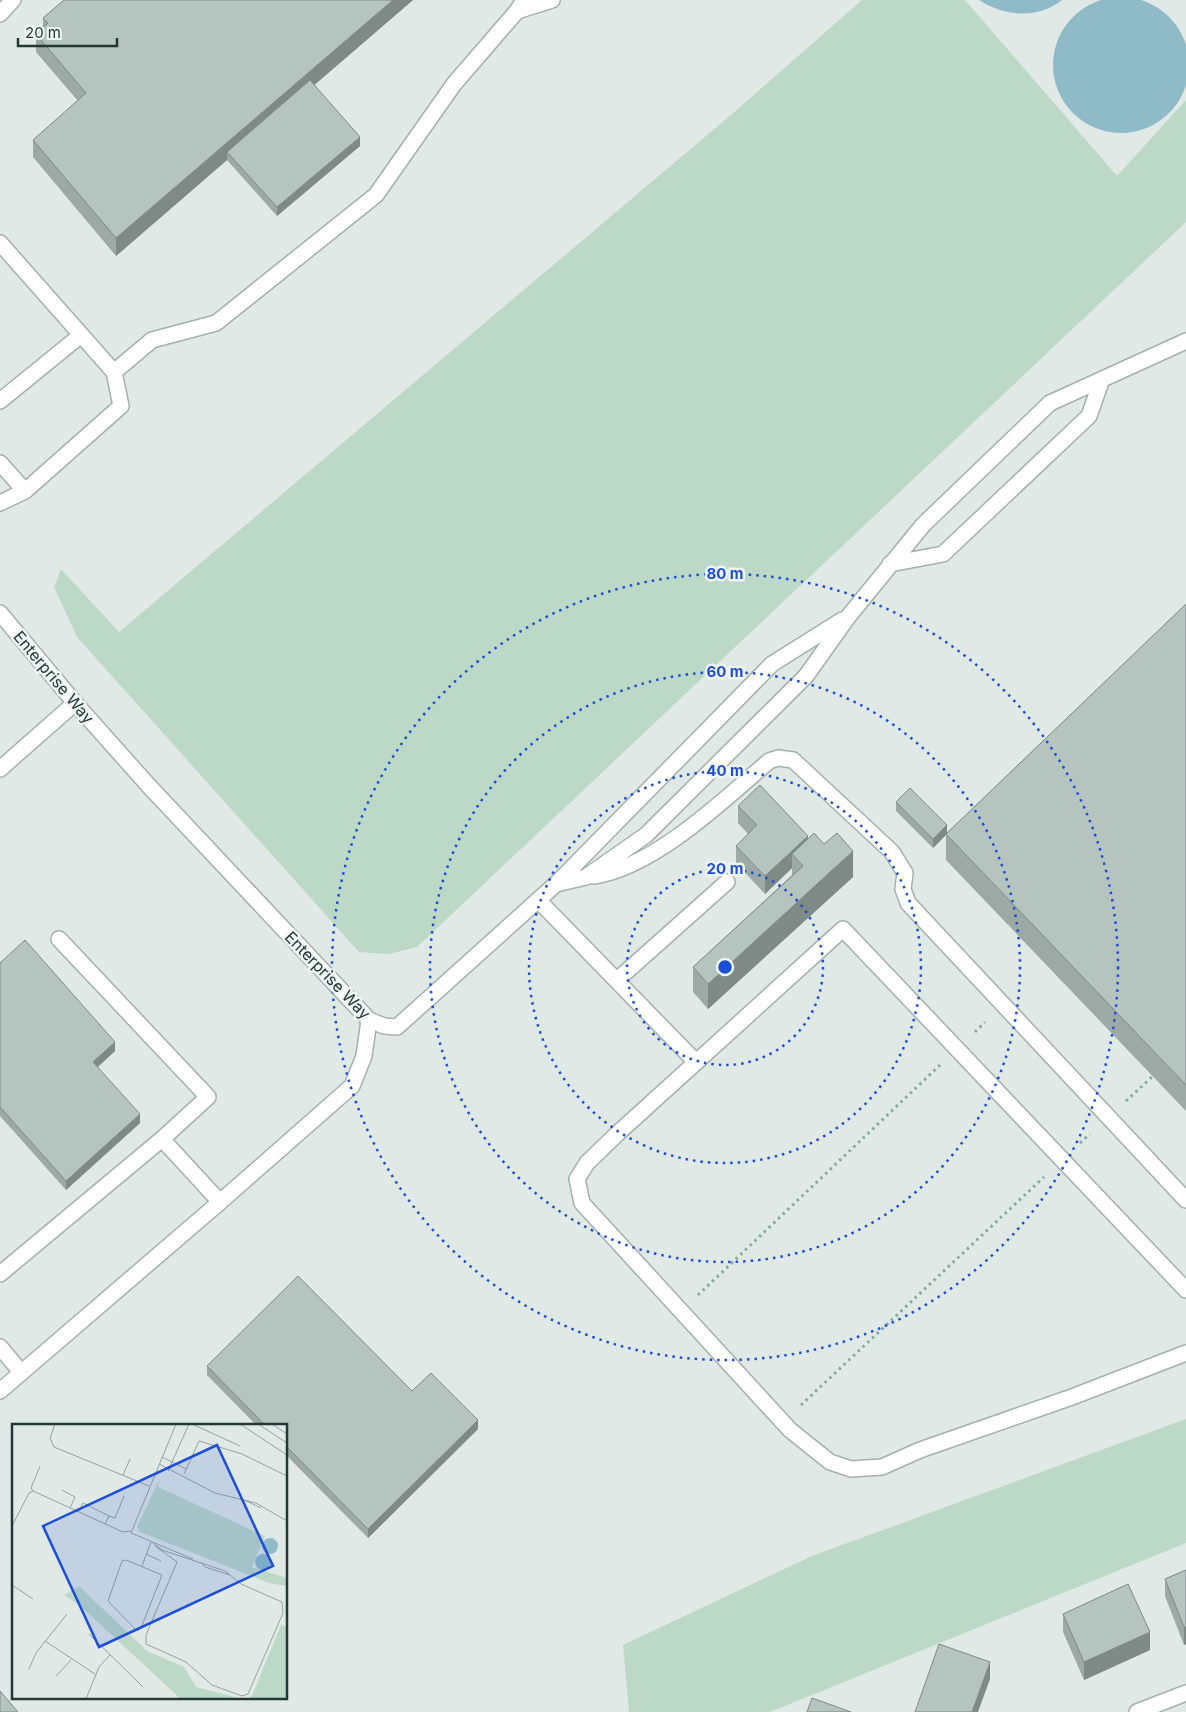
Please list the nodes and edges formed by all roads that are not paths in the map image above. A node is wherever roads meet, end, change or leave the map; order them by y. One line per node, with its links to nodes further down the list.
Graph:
1 (13, 0): 4 (street)
2 (552, 0): 3 (street)
3 (521, 6): 8 (street)
4 (0, 14)
5 (0, 243): 6 (street)
6 (81, 335): 8 (street); 10 (street)
7 (1186, 340): 9 (street)
8 (114, 372): 12 (street)
9 (1102, 379): 14 (street); 14 (street)
10 (0, 401)
11 (0, 463): 12 (street)
12 (25, 491): 13 (street)
13 (0, 503)
14 (890, 564): 16 (street)
15 (0, 613): 17 (street, Enterprise Way)
16 (848, 617): 19 (street); 21 (street, Enterprise Way)
17 (75, 703): 18 (street); 25 (street, Enterprise Way)
18 (0, 769)
19 (586, 877): 21 (street); 28 (street)
20 (727, 882): 24 (street)
21 (556, 884): 22 (street, Enterprise Way)
22 (538, 900): 24 (street); 25 (street, Enterprise Way)
23 (59, 939): 27 (street)
24 (617, 980): 26 (street)
25 (369, 1020): 29 (street)
26 (695, 1061): 31 (street); 33 (street)
27 (162, 1139): 29 (street); 30 (street)
28 (1186, 1200)
29 (220, 1202): 34 (street)
30 (0, 1274)
31 (1186, 1290)
32 (0, 1347): 34 (street)
33 (1186, 1353)
34 (22, 1372): 35 (street)
35 (0, 1391)
36 (1186, 1693): 37 (street)
37 (1137, 1712)

